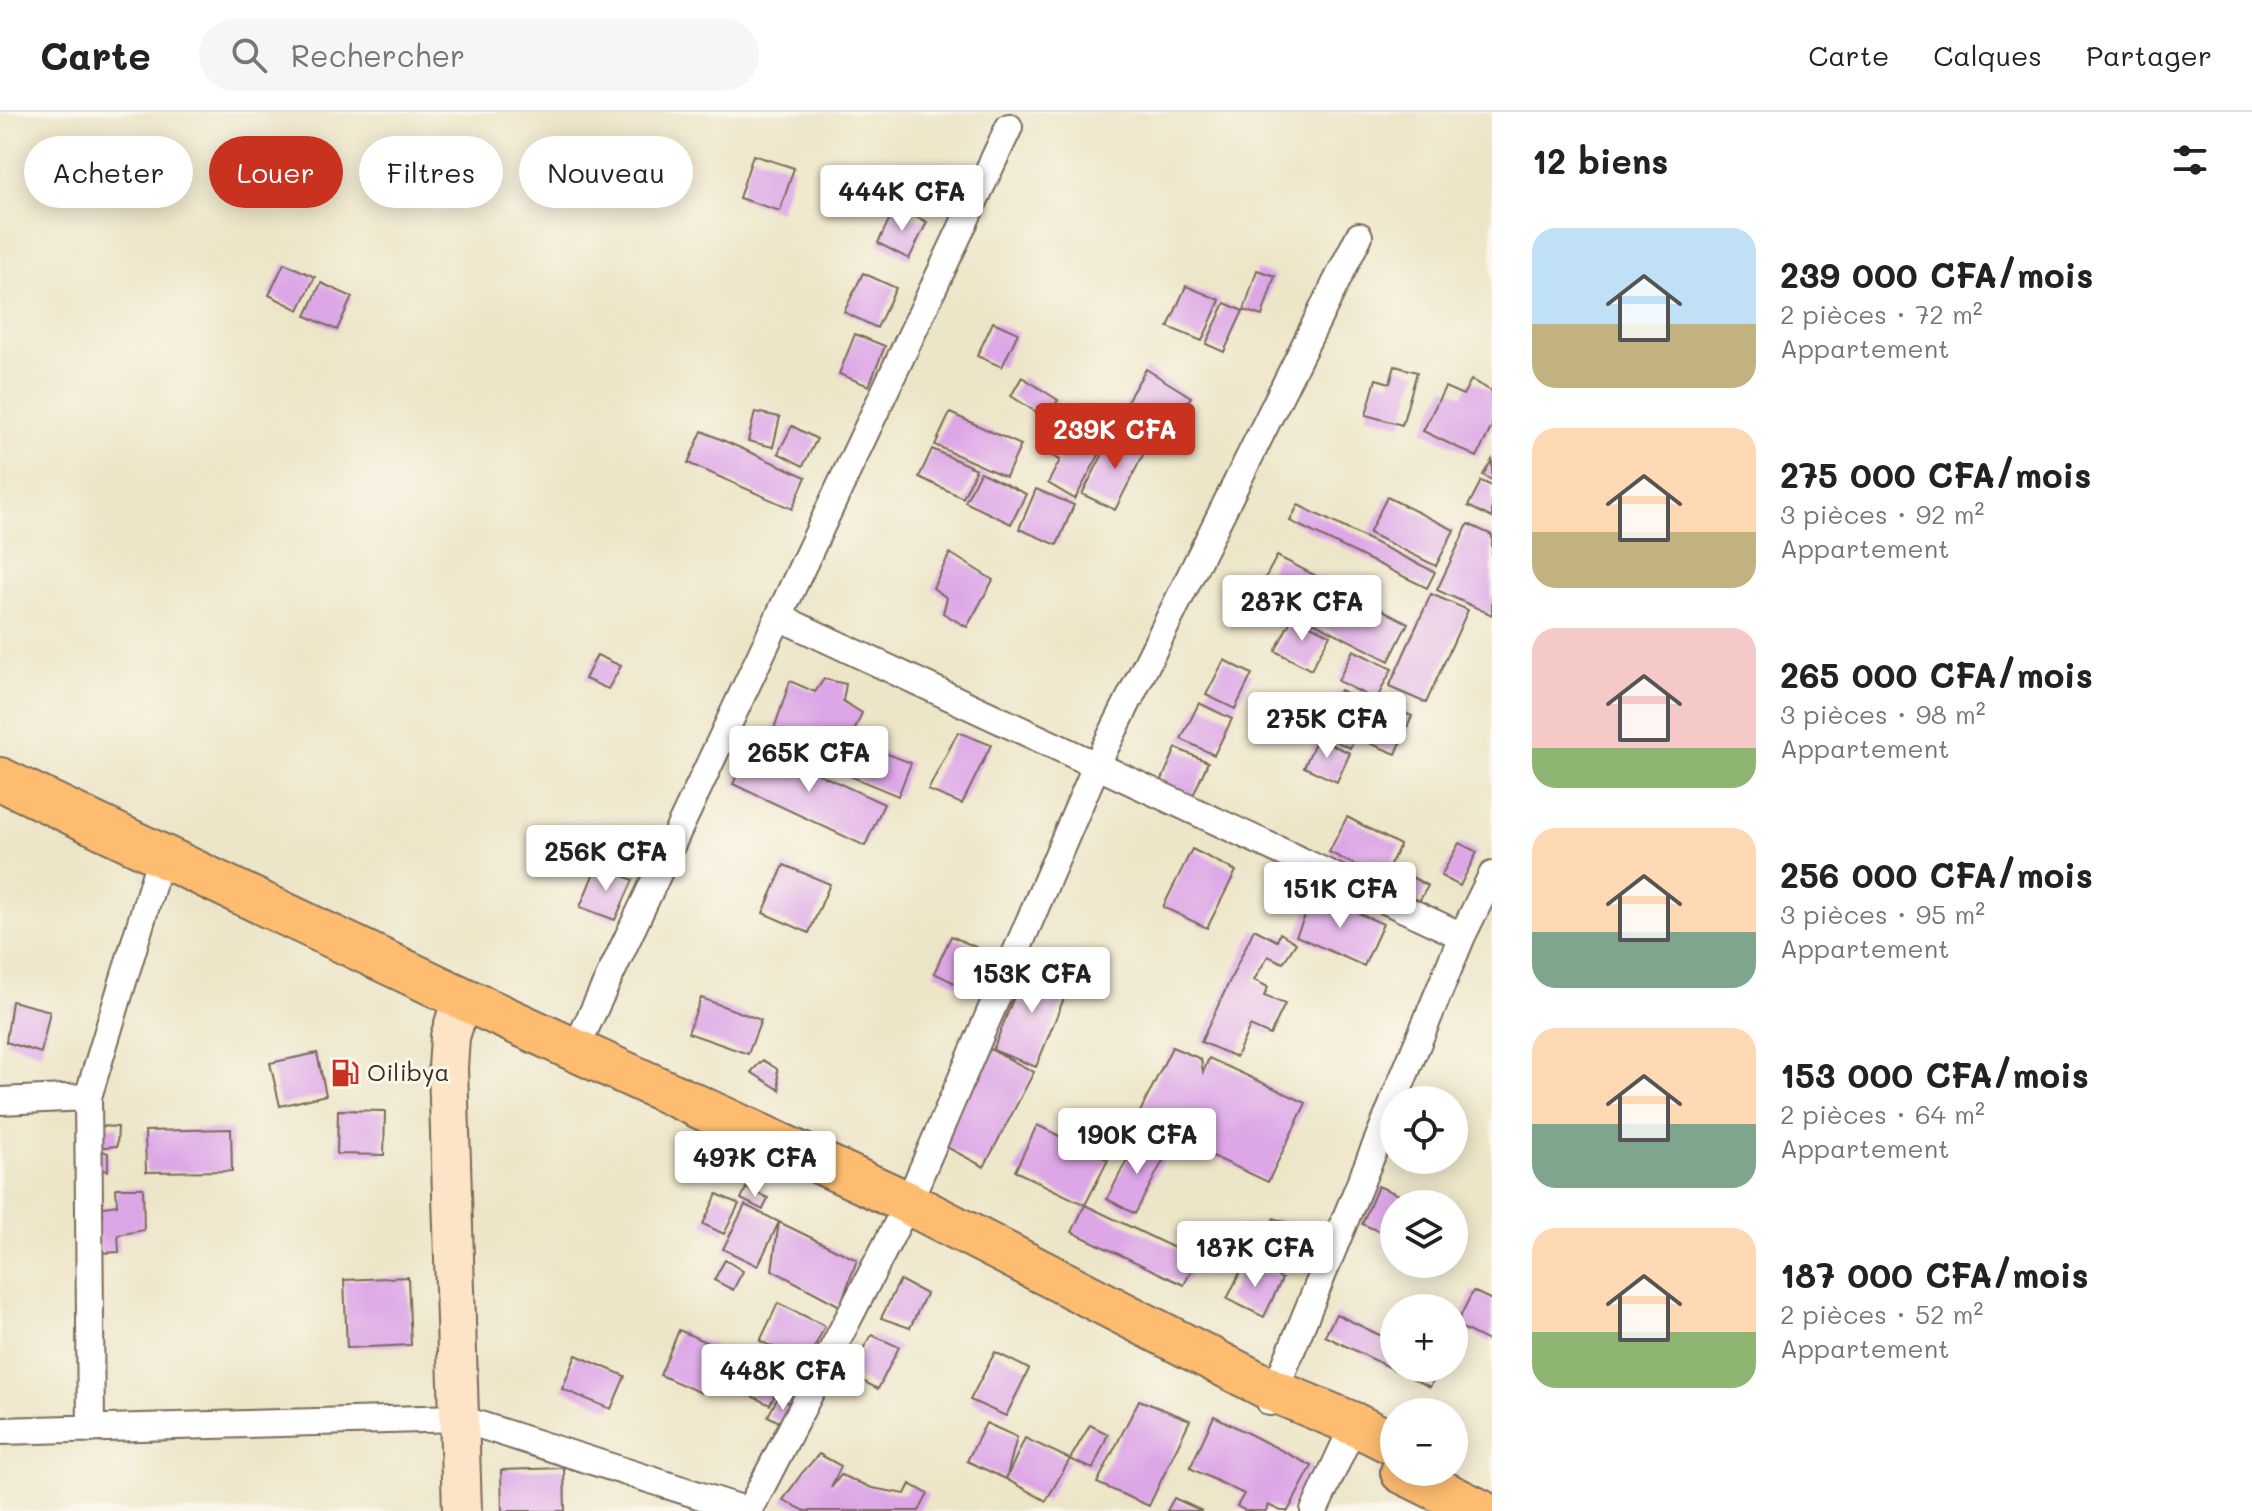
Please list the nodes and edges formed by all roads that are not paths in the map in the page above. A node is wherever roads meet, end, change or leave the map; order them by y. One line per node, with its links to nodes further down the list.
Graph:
1 (1009, 127): 3 (street)
2 (1359, 236): 4 (street)
3 (779, 617): 4 (street); 11 (street)
4 (1097, 764): 9 (street); 16 (street)
5 (0, 779): 10 (main road)
6 (0, 804): 8 (main road)
7 (1492, 875): 9 (street)
8 (155, 876): 10 (main road); 13 (street)
9 (1462, 936): 12 (street)
10 (458, 1010): 11 (main road); 16 (main road); 18 (street)
11 (575, 1050): 16 (main road)
12 (1400, 1086)
13 (88, 1097): 14 (street); 19 (street)
14 (0, 1101)
15 (1380, 1134): 17 (street)
16 (904, 1213): 17 (main road); 28 (street)
17 (1270, 1400): 21 (main road); 22 (main road)
18 (458, 1418): 19 (street); 27 (street); 28 (street)
19 (91, 1429): 20 (street)
20 (0, 1431)
21 (1380, 1437)
22 (1345, 1444): 23 (main road); 29 (street)
23 (1380, 1461)
24 (1468, 1480): 26 (main road)
25 (1430, 1486): 30 (main road)
26 (1492, 1492)
27 (462, 1511)
28 (748, 1511)
29 (1314, 1511)
30 (1481, 1511)

